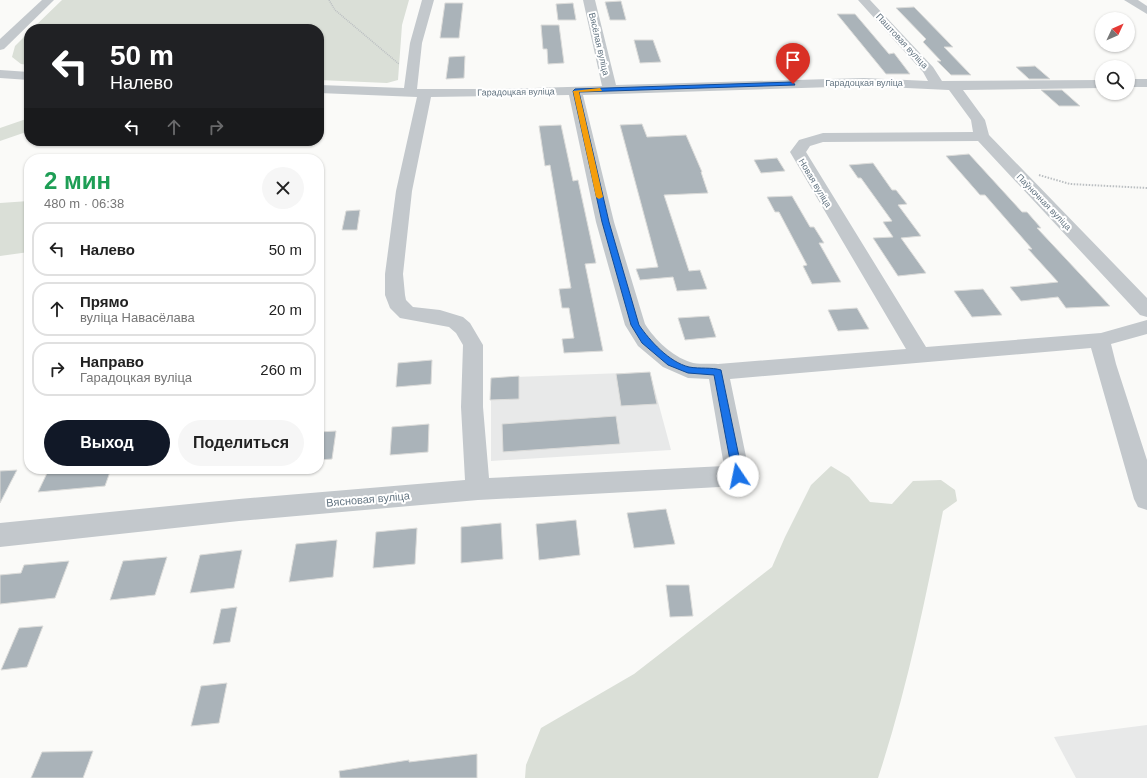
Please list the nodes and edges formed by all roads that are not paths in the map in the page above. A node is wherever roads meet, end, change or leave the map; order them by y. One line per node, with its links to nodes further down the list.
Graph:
1 (48, 0): 7 (street)
2 (428, 0): 17 (street)
3 (589, 0): 15 (street, Вясёлая вуліца)
4 (864, 0): 13 (street, Паштовая вуліца)
5 (1130, 0): 6 (street)
6 (1147, 11)
7 (0, 46)
8 (0, 74): 9 (street)
9 (24, 76)
10 (1135, 83): 11 (street)
11 (1147, 83)
12 (1095, 84): 13 (street, Гарадоцкая вуліца)
13 (945, 85): 15 (street, Гарадоцкая вуліца); 18 (street, Паўночная вуліца)
14 (324, 89): 17 (street, Гарадоцкая вуліца)
15 (610, 89): 16 (street, Гарадоцкая вуліца)
16 (575, 91): 17 (street, Гарадоцкая вуліца); 23 (street)
17 (417, 92): 24 (street)
18 (982, 136): 19 (street, Паўночная вуліца); 22 (street, Новая вуліца)
19 (1147, 310)
20 (1147, 327): 21 (street)
21 (1102, 340): 22 (street); 25 (street)
22 (920, 355): 23 (street)
23 (718, 372): 24 (street, Вясновая вуліца)
24 (478, 489): 26 (street, Вясновая вуліца)
25 (1147, 498)
26 (0, 535)

